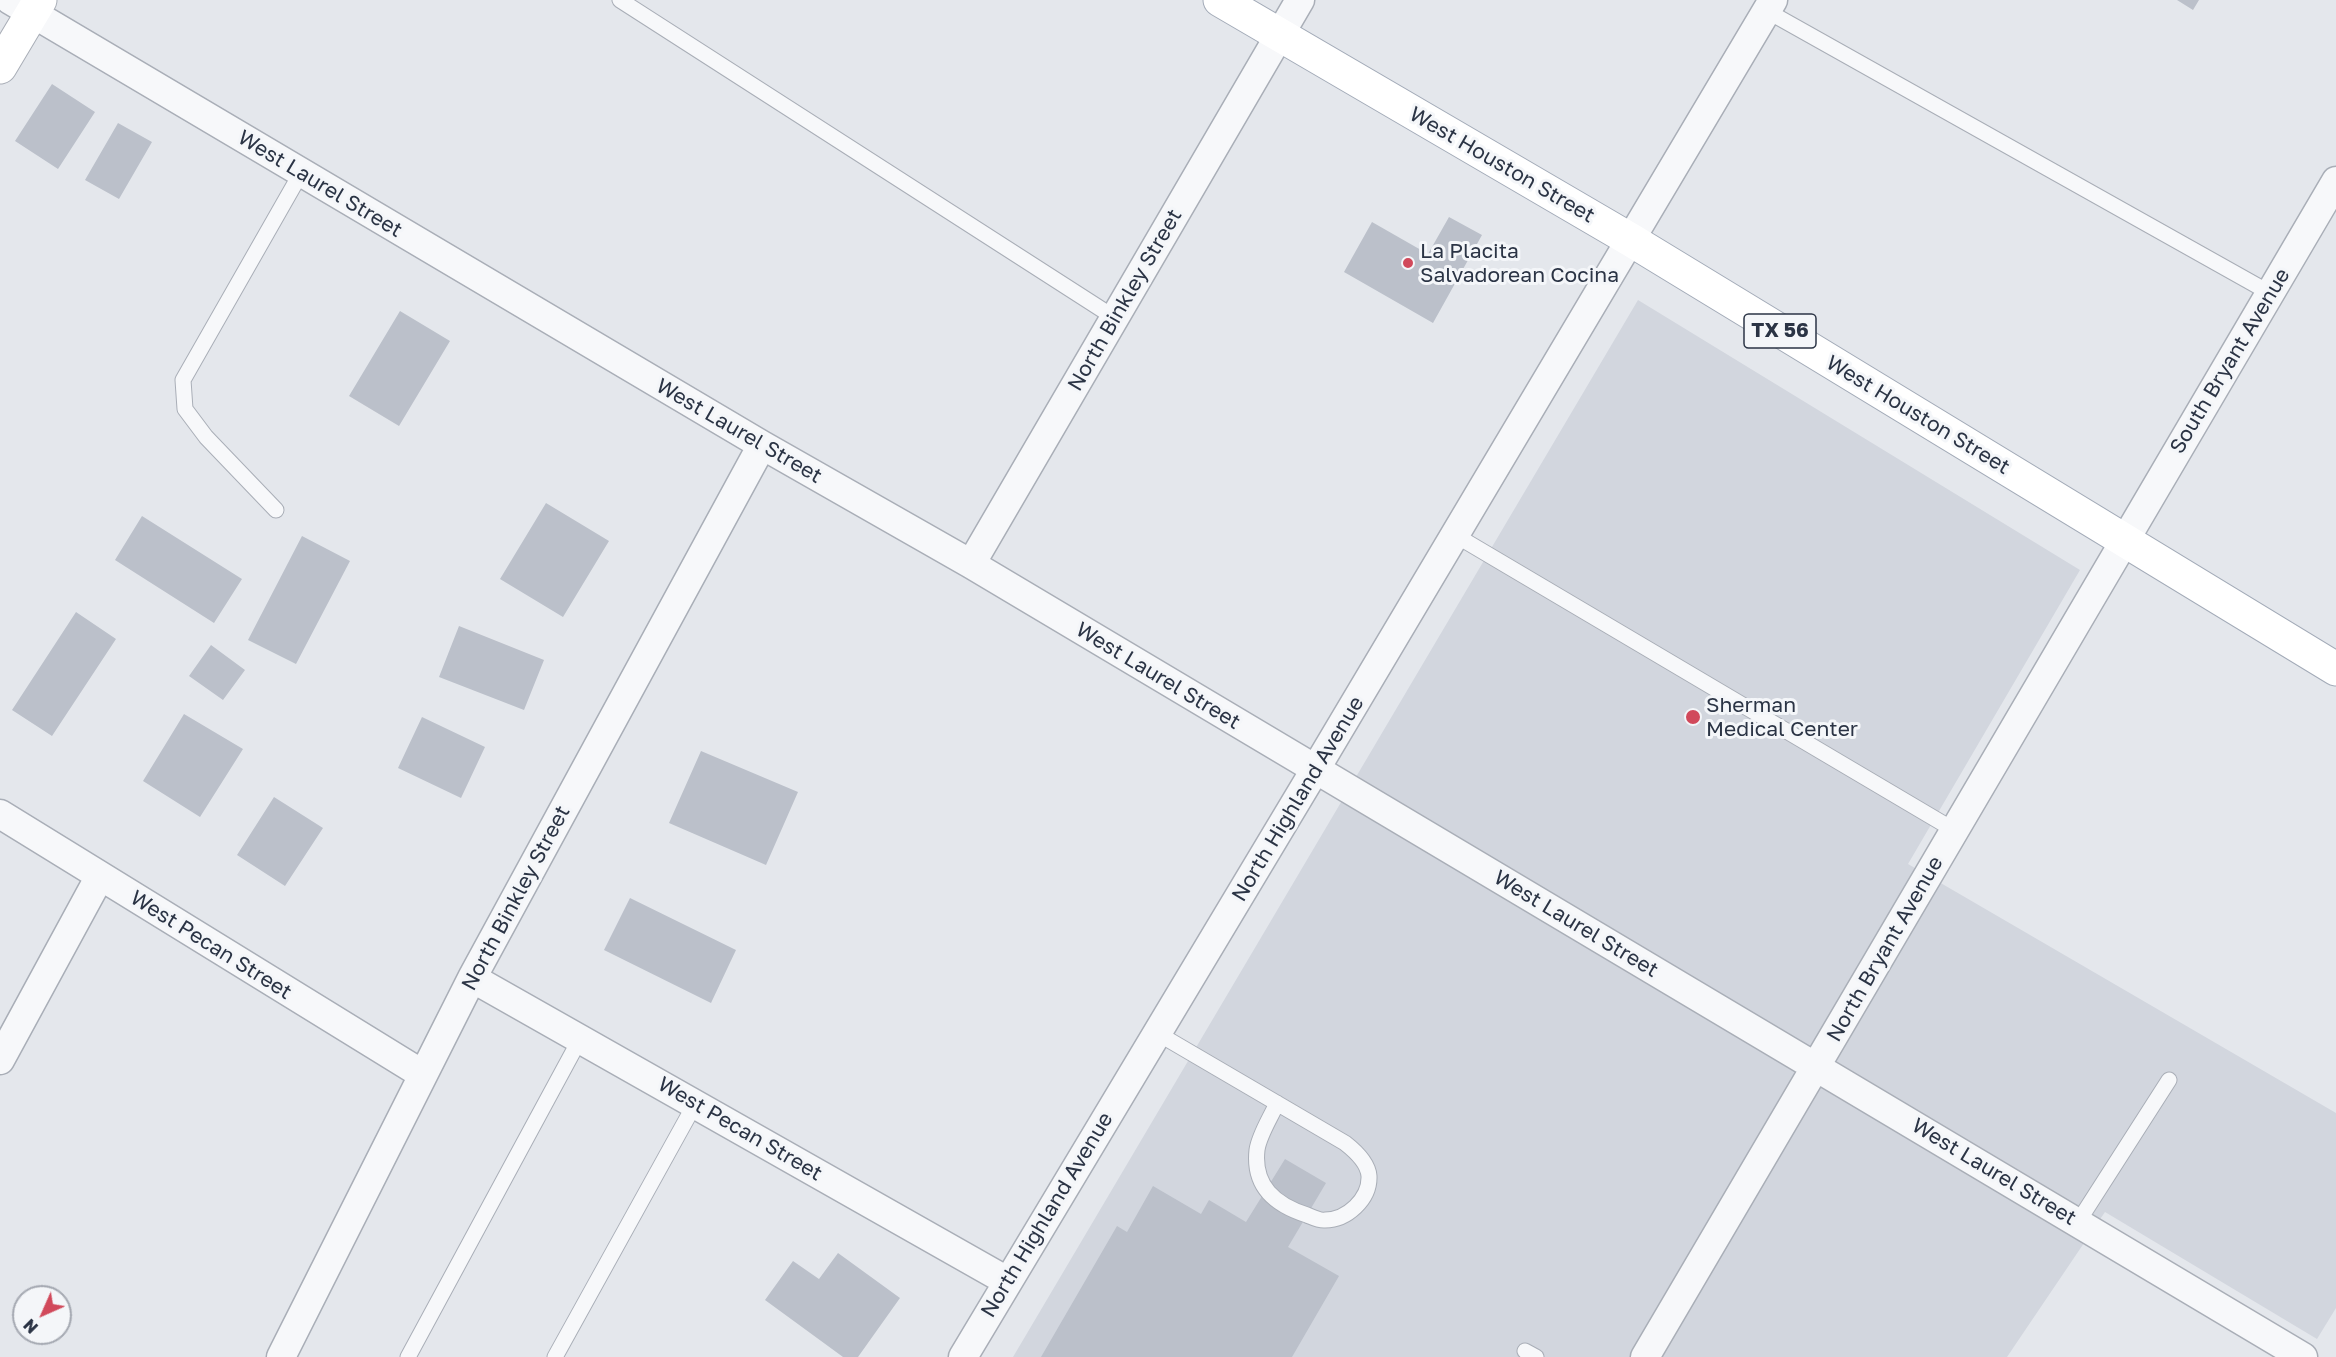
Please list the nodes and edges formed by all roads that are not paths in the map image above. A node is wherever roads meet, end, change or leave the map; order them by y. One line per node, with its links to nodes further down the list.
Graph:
1 (620, 0): 12 (lane)
2 (1220, 0): 6 (main road, West Houston Street / TX 56)
3 (1300, 0): 6 (street, North Binkley Street)
4 (28, 4): 7 (main road); 8 (street, West Laurel Street)
5 (1770, 5): 10 (street, North Highland Avenue); 11 (lane)
6 (1280, 36): 10 (main road, West Houston Street / TX 56); 12 (street, North Binkley Street)
7 (0, 67)
8 (301, 172): 13 (street, West Laurel Street); 14 (lane)
9 (2336, 181): 11 (street, South Bryant Avenue)
10 (1631, 240): 15 (street, North Highland Avenue); 16 (main road, West Houston Street / TX 56)
11 (2270, 293): 16 (street, South Bryant Avenue)
12 (1114, 318): 17 (street, North Binkley Street)
13 (762, 445): 17 (street, West Laurel Street); 23 (street, North Binkley Street)
14 (276, 510)
15 (1455, 535): 19 (street, North Highland Avenue); 21 (lane)
16 (2124, 541): 18 (main road, West Houston Street / TX 56); 21 (street, North Bryant Avenue)
17 (970, 564): 19 (street, West Laurel Street)
18 (2336, 669)
19 (1315, 770): 24 (street, North Highland Avenue); 27 (street, West Laurel Street)
20 (0, 814): 22 (street, West Pecan Street)
21 (1954, 831): 27 (street, North Bryant Avenue)
22 (100, 876): 26 (street); 28 (street, West Pecan Street)
23 (472, 978): 25 (street, West Pecan Street); 28 (street, North Binkley Street)
24 (1157, 1033): 30 (lane); 33 (street, North Highland Avenue)
25 (580, 1040): 31 (street, West Pecan Street); 35 (lane)
26 (0, 1060)
27 (1816, 1066): 32 (street, West Laurel Street); 38 (street, North Bryant Avenue)
28 (422, 1074): 34 (street, North Binkley Street)
29 (2169, 1080): 32 (lane)
30 (1277, 1103): 30 (lane)
31 (695, 1104): 33 (street, West Pecan Street); 36 (lane)
32 (2078, 1222): 39 (street, West Laurel Street)
33 (1007, 1281): 37 (street, North Highland Avenue)
34 (281, 1357)
35 (408, 1357)
36 (555, 1357)
37 (963, 1357)
38 (1645, 1357)
39 (2303, 1357)

